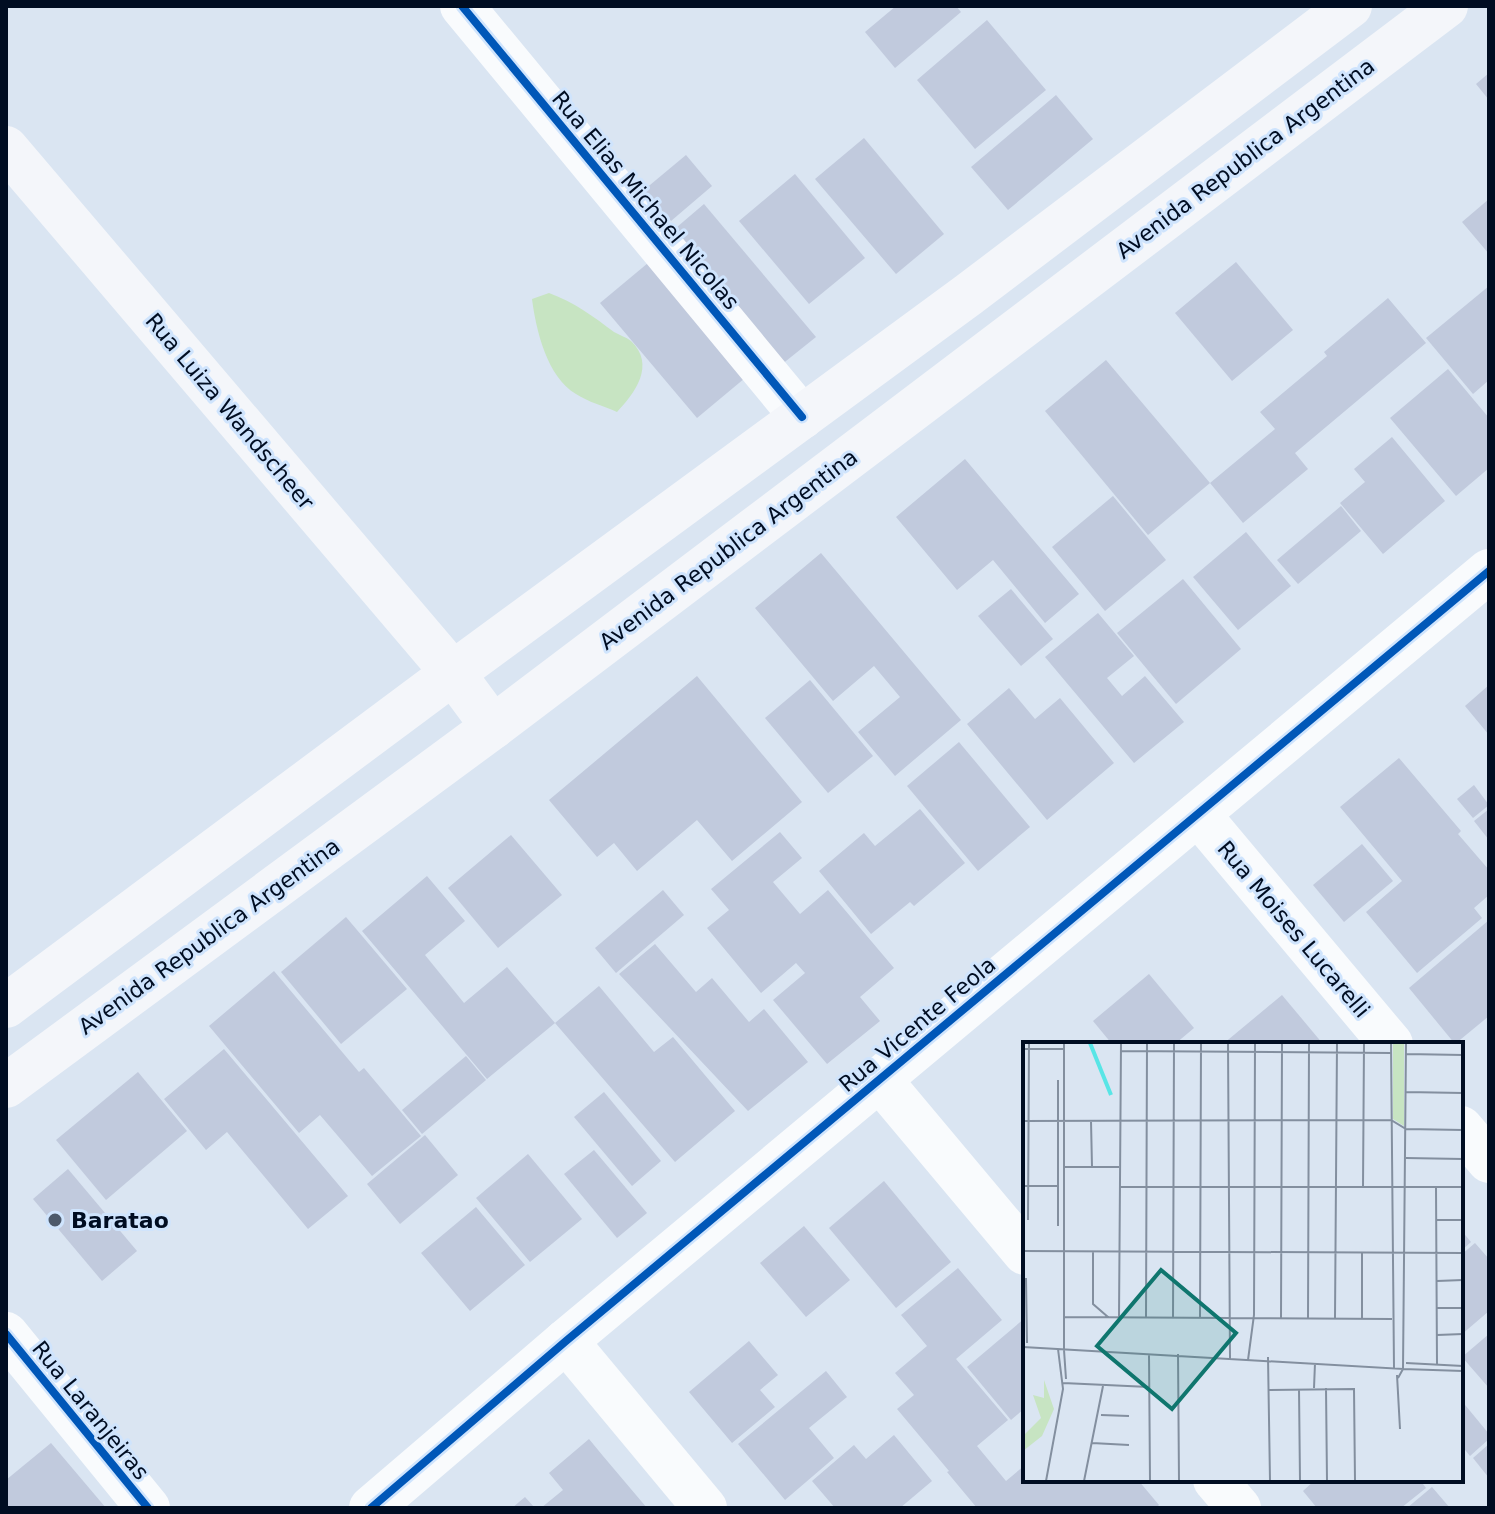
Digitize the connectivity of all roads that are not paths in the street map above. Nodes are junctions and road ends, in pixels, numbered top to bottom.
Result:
1 (1350, 6) edge
2 (1446, 6) edge
3 (484, 13) edge
4 (6, 148) edge
5 (802, 417) junction
6 (1489, 571) edge
7 (453, 673) junction
8 (493, 727) junction
9 (1198, 814) junction
10 (6, 1006) edge
11 (1389, 1042) edge
12 (879, 1079) junction
13 (6, 1086) edge
14 (1463, 1130) edge
15 (1489, 1161) edge
16 (1023, 1251) edge
17 (6, 1334) edge
18 (566, 1341) junction
19 (1217, 1482) edge
20 (148, 1508) edge
21 (371, 1508) edge
22 (705, 1508) edge
23 (1239, 1508) edge

1 - 5 main road
2 - 8 main road, Avenida Republica Argentina
3 - 5 street, Rua Elias Michael Nicolas
4 - 7 main road, Rua Luiza Wandscheer
5 - 7 main road
6 - 9 street, Rua Vicente Feola
7 - 8 main road, Rua Luiza Wandscheer
7 - 10 main road
8 - 13 main road, Avenida Republica Argentina
9 - 11 street, Rua Moises Lucarelli
9 - 12 street, Rua Vicente Feola
12 - 16 street
12 - 18 street, Rua Vicente Feola
14 - 15 street
17 - 20 street, Rua Laranjeiras
18 - 21 street, Rua Vicente Feola
18 - 22 street
19 - 23 street

